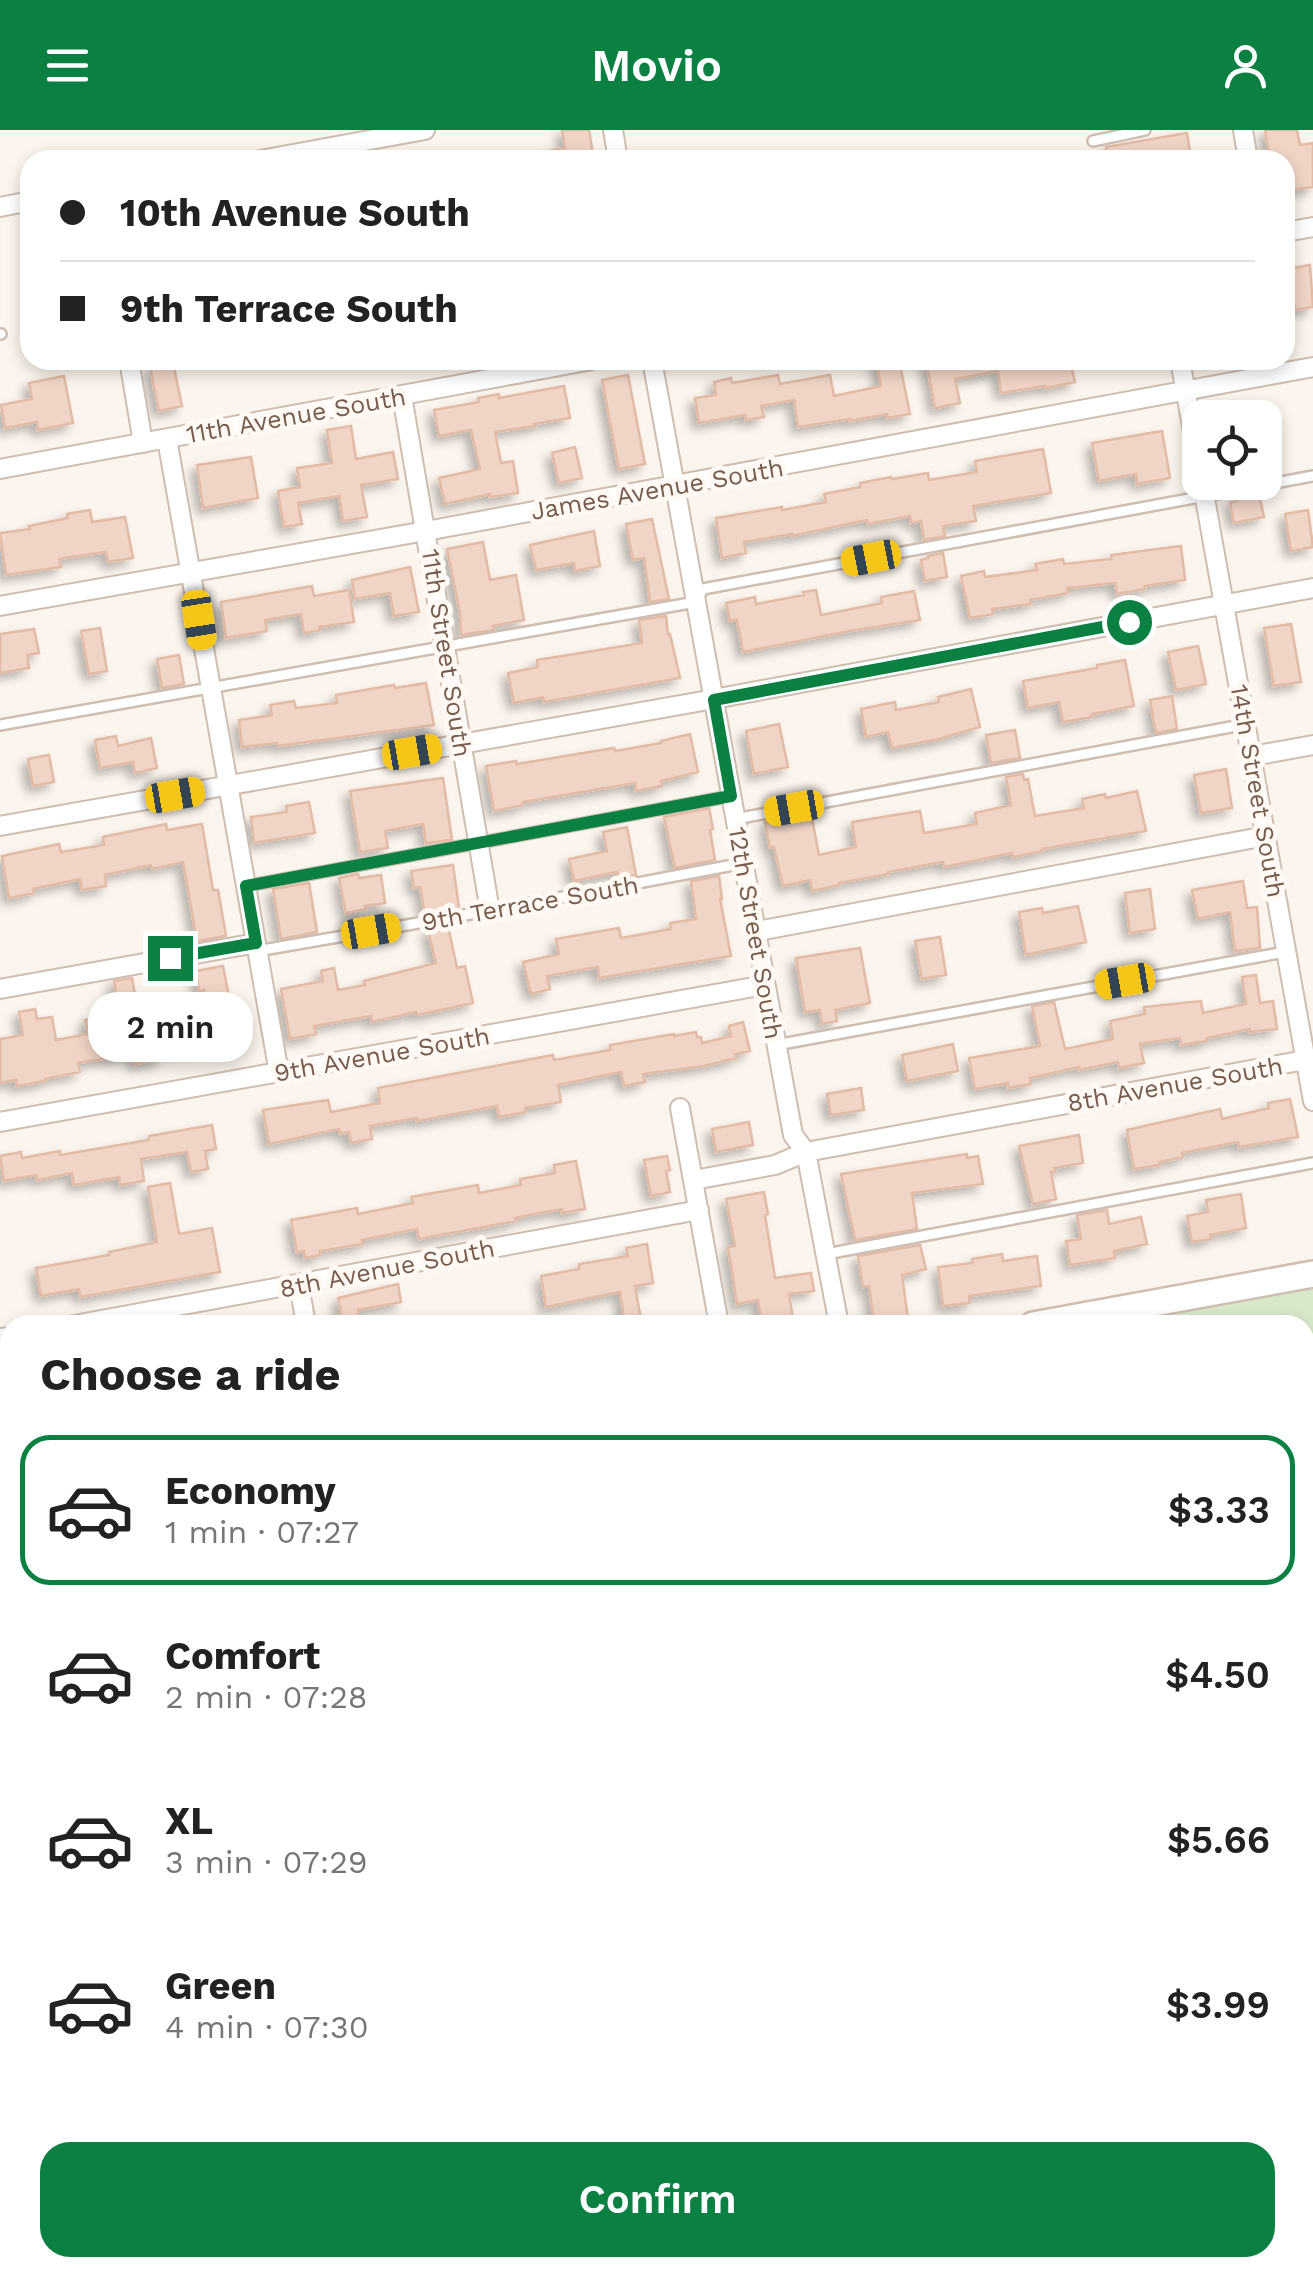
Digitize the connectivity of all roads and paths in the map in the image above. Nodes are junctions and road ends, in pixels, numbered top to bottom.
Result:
1 (425, 130) edge
2 (1145, 130) edge
3 (1093, 141) dead end
4 (315, 150) edge
5 (1313, 367) edge
6 (131, 370) edge
7 (539, 370) edge
8 (654, 370) edge
9 (1182, 370) edge
10 (1185, 391) junction
11 (402, 396) junction
12 (1187, 400) edge
13 (167, 439) junction
14 (143, 443) junction
15 (0, 469) edge
16 (1313, 476) edge
17 (1282, 480) edge
18 (674, 486) junction
19 (1182, 493) edge
20 (1206, 500) edge
21 (427, 531) junction
22 (191, 572) junction
23 (1313, 588) edge
24 (696, 602) junction
25 (1226, 604) junction
26 (0, 606) edge
27 (446, 647) junction
28 (210, 688) junction
29 (714, 700) junction
30 (1247, 724) junction
31 (0, 726) edge
32 (462, 743) junction
33 (1313, 745) edge
34 (1253, 756) junction
35 (226, 786) junction
36 (731, 796) junction
37 (735, 819) junction
38 (0, 826) edge
39 (1266, 836) junction
40 (478, 842) junction
41 (744, 863) junction
42 (246, 886) junction
43 (490, 911) junction
44 (758, 931) junction
45 (256, 947) junction
46 (1286, 952) junction
47 (765, 986) junction
48 (0, 989) edge
49 (776, 1045) junction
50 (1306, 1060) junction
51 (279, 1072) junction
52 (1313, 1100) edge
53 (680, 1108) dead end
54 (0, 1122) edge
55 (806, 1152) junction
56 (1313, 1163) edge
57 (694, 1180) junction
58 (699, 1210) junction
59 (826, 1254) junction
60 (1313, 1274) edge
61 (299, 1284) junction
62 (129, 1315) edge
63 (304, 1315) edge
64 (717, 1315) edge
65 (837, 1315) edge
66 (1088, 1315) edge

1 - 4 street
2 - 3 lane
5 - 10 street, James Avenue South
6 - 14 street
7 - 11 street, 11th Avenue South
8 - 18 street, 12th Street South
9 - 10 street
10 - 12 street
10 - 18 street, James Avenue South
11 - 13 street, 11th Avenue South
11 - 21 street, 11th Street South
13 - 14 street, 11th Avenue South
13 - 22 street
14 - 15 street, 11th Avenue South
16 - 17 lane
18 - 21 street, James Avenue South
18 - 24 street, 12th Street South
19 - 24 lane
20 - 25 street, 14th Street South
21 - 22 street, James Avenue South
21 - 27 street, 11th Street South
22 - 26 street, James Avenue South
22 - 28 street
23 - 25 street
24 - 27 lane
24 - 29 street, 12th Street South
25 - 29 street
25 - 30 street, 14th Street South
27 - 28 lane
27 - 32 street, 11th Street South
28 - 31 lane
28 - 35 street
29 - 32 street
29 - 36 street, 12th Street South
30 - 34 street, 14th Street South
30 - 37 lane
32 - 35 street
32 - 40 street, 11th Street South
33 - 34 street
34 - 39 street, 14th Street South
35 - 38 street
35 - 42 street
36 - 37 street, 12th Street South
36 - 40 lane
37 - 41 street, 12th Street South
39 - 44 street
39 - 46 street, 14th Street South
40 - 42 lane
40 - 43 street, 11th Street South
41 - 43 lane, 9th Terrace South
41 - 44 street, 12th Street South
42 - 45 street
43 - 45 lane, 9th Terrace South
44 - 47 street, 12th Street South
45 - 48 street, 9th Terrace South
45 - 51 street
46 - 49 lane
46 - 50 street, 14th Street South
47 - 49 street, 12th Street South
47 - 51 street, 9th Avenue South
49 - 55 street, 12th Street South
50 - 52 street, 14th Street South
50 - 55 street, 8th Avenue South
51 - 54 street, 9th Avenue South
53 - 57 street
55 - 57 street, 8th Avenue South
55 - 59 street, 12th Street South
56 - 59 lane
57 - 58 street
58 - 61 street, 8th Avenue South
58 - 64 street
59 - 65 street, 12th Street South
60 - 66 street
61 - 62 street, 8th Avenue South
61 - 63 street

